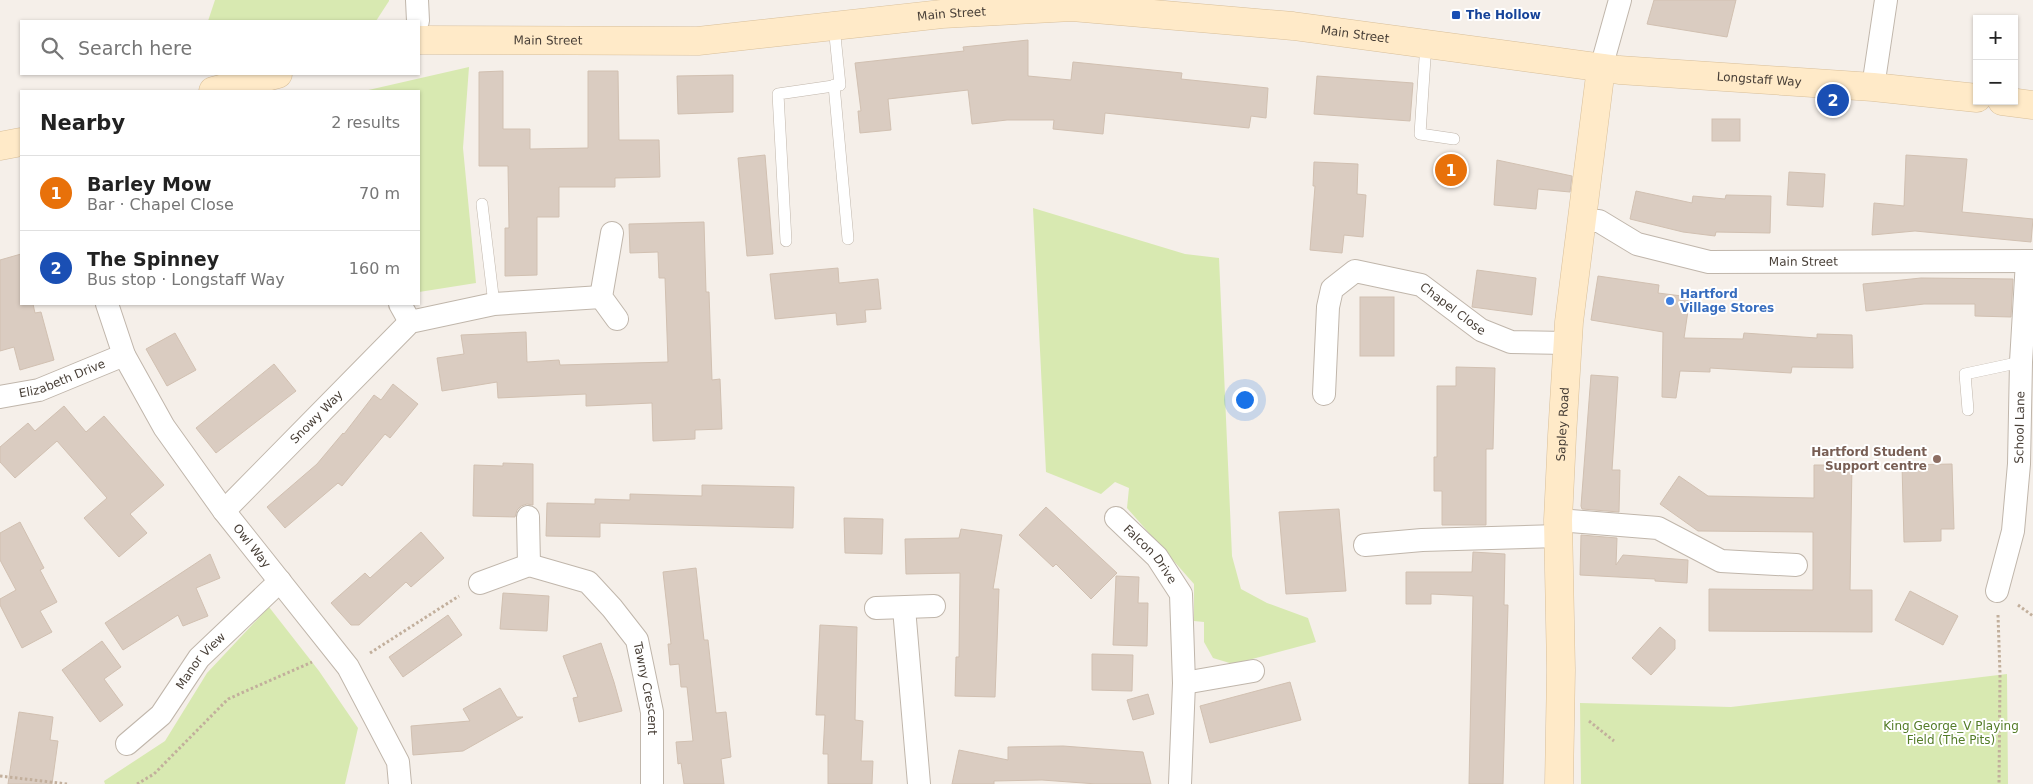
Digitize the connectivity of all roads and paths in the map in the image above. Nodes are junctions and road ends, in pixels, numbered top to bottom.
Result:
1 (417, 0) edge
2 (1620, 0) edge
3 (1886, 0) edge
4 (1073, 4) edge
5 (418, 20) edge
6 (834, 26) junction
7 (420, 39) edge
8 (1426, 44) junction
9 (1601, 68) junction
10 (274, 75) edge
11 (834, 85) junction
12 (1873, 87) junction
13 (217, 90) edge
14 (1973, 98) edge
15 (2018, 103) edge
16 (2033, 105) edge
17 (1454, 139) dead end
18 (20, 142) edge
19 (0, 146) edge
20 (482, 204) dead end
21 (1583, 221) junction
22 (612, 233) dead end
23 (848, 239) dead end
24 (786, 241) dead end
25 (2030, 261) edge
26 (601, 297) junction
27 (494, 304) junction
28 (107, 305) edge
29 (406, 313) edge
30 (617, 319) dead end
31 (1568, 342) junction
32 (124, 355) junction
33 (2021, 362) junction
34 (1324, 394) dead end
35 (0, 397) edge
36 (1968, 410) dead end
37 (224, 511) junction
38 (528, 516) dead end
39 (1116, 518) dead end
40 (1558, 528) junction
41 (1365, 544) dead end
42 (529, 565) junction
43 (1796, 566) dead end
44 (280, 581) junction
45 (480, 583) joint
46 (1997, 591) junction
47 (934, 606) dead end
48 (876, 608) dead end
49 (904, 608) junction
50 (2033, 616) edge
51 (342, 659) junction
52 (1253, 671) dead end
53 (1184, 683) junction
54 (1584, 718) dead end
55 (1614, 741) dead end
56 (127, 744) dead end
57 (0, 776) edge
58 (67, 784) edge
59 (137, 784) edge
60 (400, 784) edge
61 (652, 784) edge
62 (919, 784) edge
63 (1180, 784) edge
64 (1559, 784) edge
65 (1999, 784) edge

1 - 5 street
2 - 9 street
3 - 12 street
4 - 6 main road, Main Street
4 - 8 main road, Main Street
6 - 7 main road, Main Street
6 - 11 lane
8 - 9 main road, Main Street
8 - 17 lane
9 - 12 main road, Longstaff Way
9 - 21 main road, Sapley Road
10 - 13 main road
11 - 23 lane
11 - 24 lane
12 - 14 main road, Longstaff Way
15 - 16 main road
18 - 19 main road
20 - 27 lane
21 - 25 street, Main Street
21 - 31 main road, Sapley Road
22 - 26 street
25 - 33 street, School Lane
26 - 27 street, Snowy Way
26 - 30 street
27 - 29 street, Snowy Way
28 - 32 street, Owl Way
29 - 37 street, Snowy Way
31 - 34 street, Chapel Close
31 - 40 main road, Sapley Road
32 - 35 street, Elizabeth Drive
32 - 37 street, Owl Way
33 - 36 lane
33 - 46 street, School Lane
37 - 44 street, Owl Way
38 - 42 street
39 - 53 street, Falcon Drive
40 - 41 street
40 - 43 street
40 - 64 main road, Sapley Road
42 - 45 street
42 - 61 street, Tawny Crescent
44 - 51 street, Owl Way
44 - 56 street, Manor View
45 - 51 path
46 - 50 path
46 - 65 path
47 - 49 street
48 - 49 street
49 - 62 street
51 - 59 path
51 - 60 street, Owl Way
52 - 53 street
53 - 63 street, Falcon Drive
54 - 55 path
57 - 58 path

